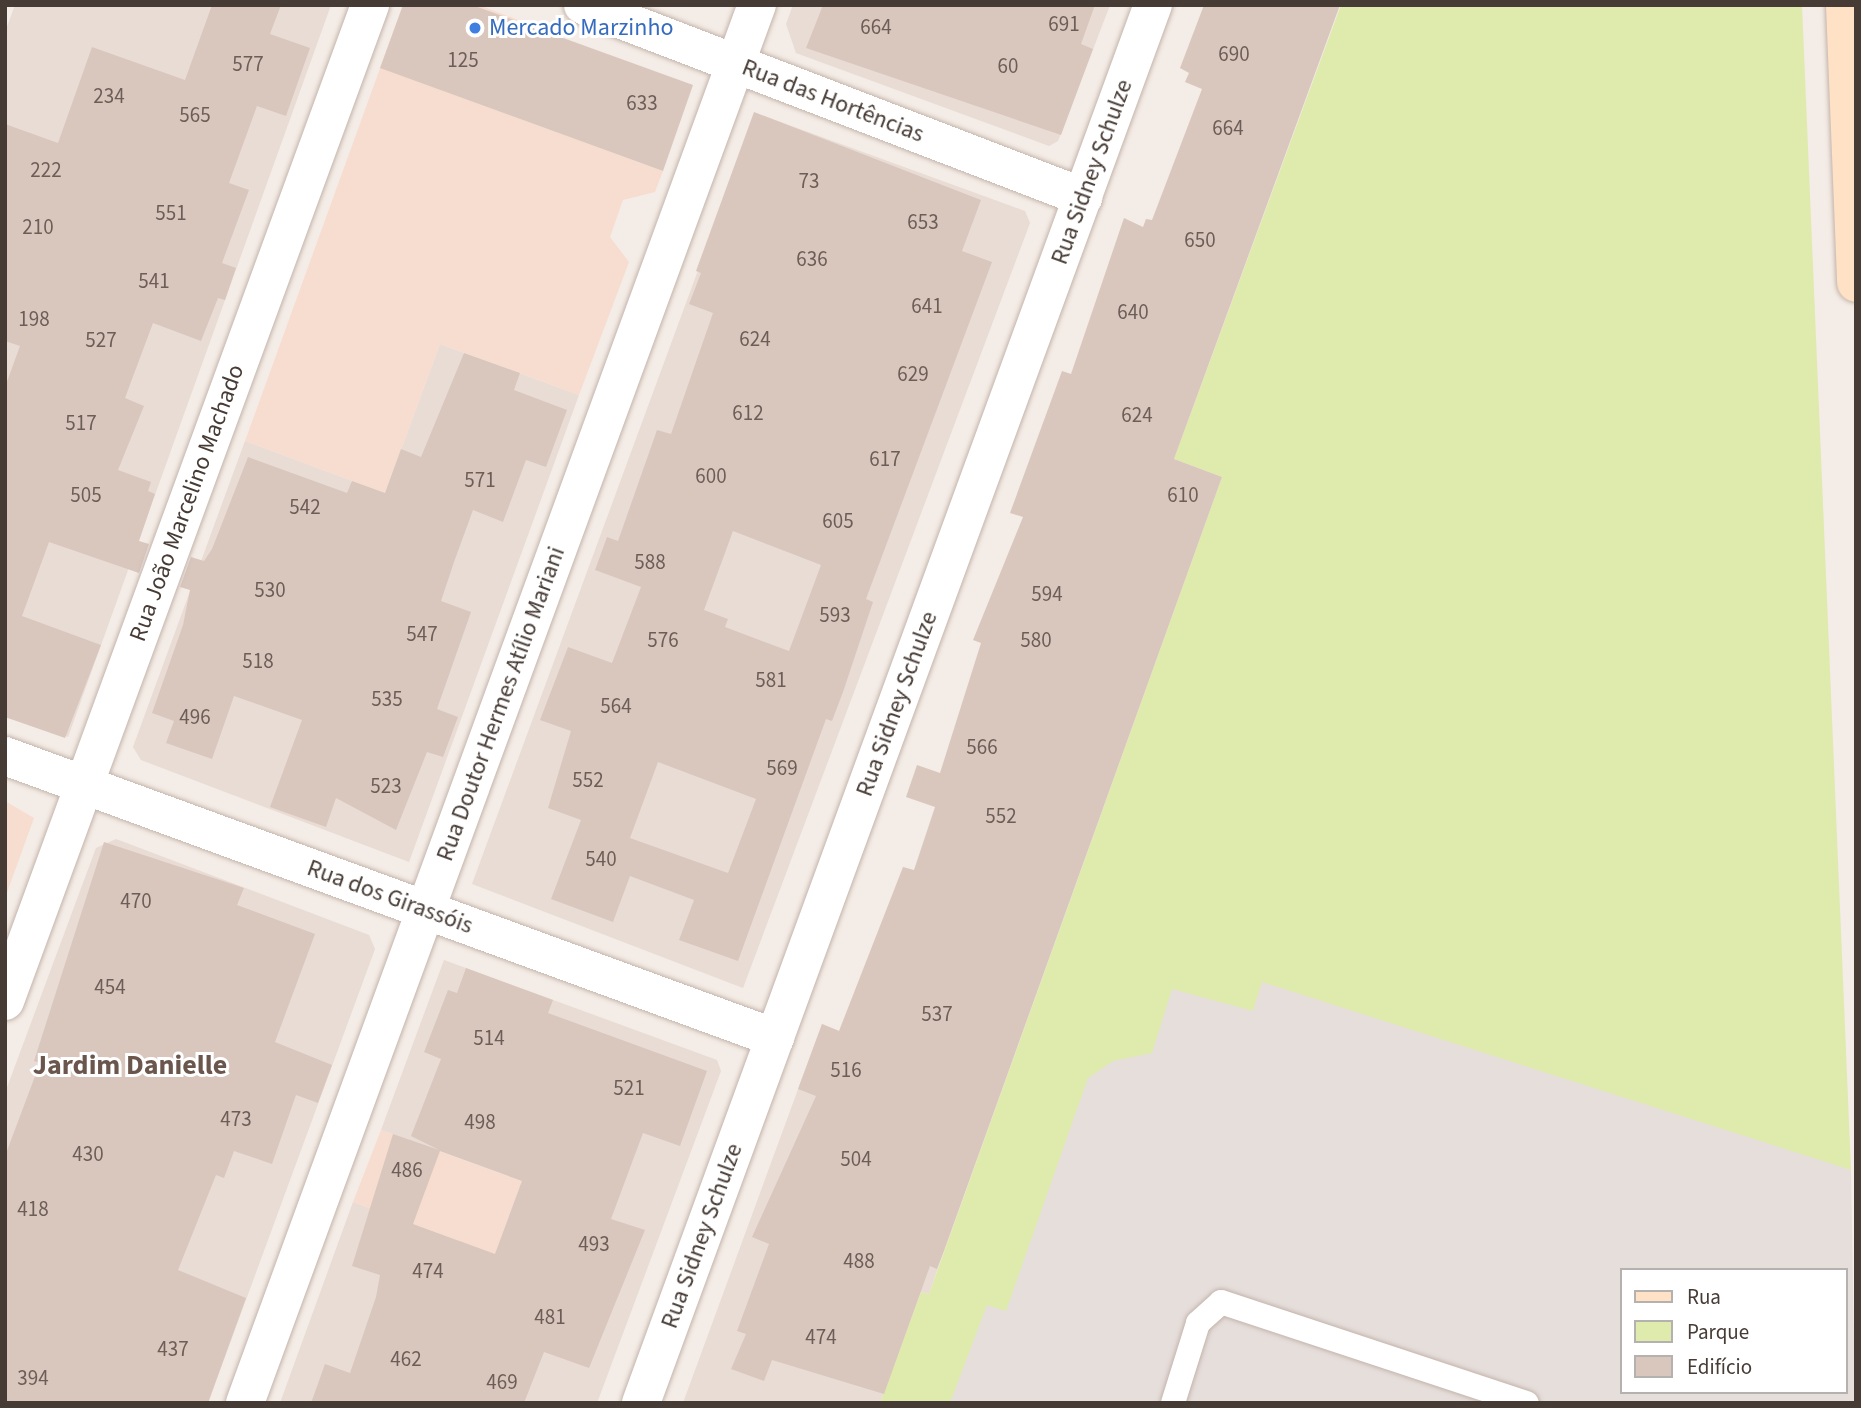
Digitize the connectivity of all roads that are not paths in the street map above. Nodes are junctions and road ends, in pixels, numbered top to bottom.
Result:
1 (370, 5) edge
2 (583, 5) edge
3 (757, 5) edge
4 (1153, 5) edge
5 (1845, 5) edge
6 (736, 64) junction
7 (1083, 197) junction
8 (1856, 283) edge
9 (5, 756) edge
10 (84, 785) junction
11 (426, 910) junction
12 (5, 1000) edge
13 (775, 1038) junction
14 (245, 1403) edge
15 (641, 1403) edge
16 (1173, 1403) edge
17 (1527, 1403) edge

1 - 10 street, Rua João Marcelino Machado
2 - 6 street, Rua das Hortências
3 - 6 street, Rua Doutor Hermes Atílio Mariani
4 - 7 street, Rua Sidney Schulze
5 - 8 main road
6 - 7 street, Rua das Hortências
6 - 11 street, Rua Doutor Hermes Atílio Mariani
7 - 13 street, Rua Sidney Schulze
9 - 10 street, Rua dos Girassóis
10 - 11 street, Rua dos Girassóis
10 - 12 street, Rua João Marcelino Machado
11 - 13 street, Rua dos Girassóis
11 - 14 street, Rua Doutor Hermes Atílio Mariani
13 - 15 street, Rua Sidney Schulze
16 - 17 lane

